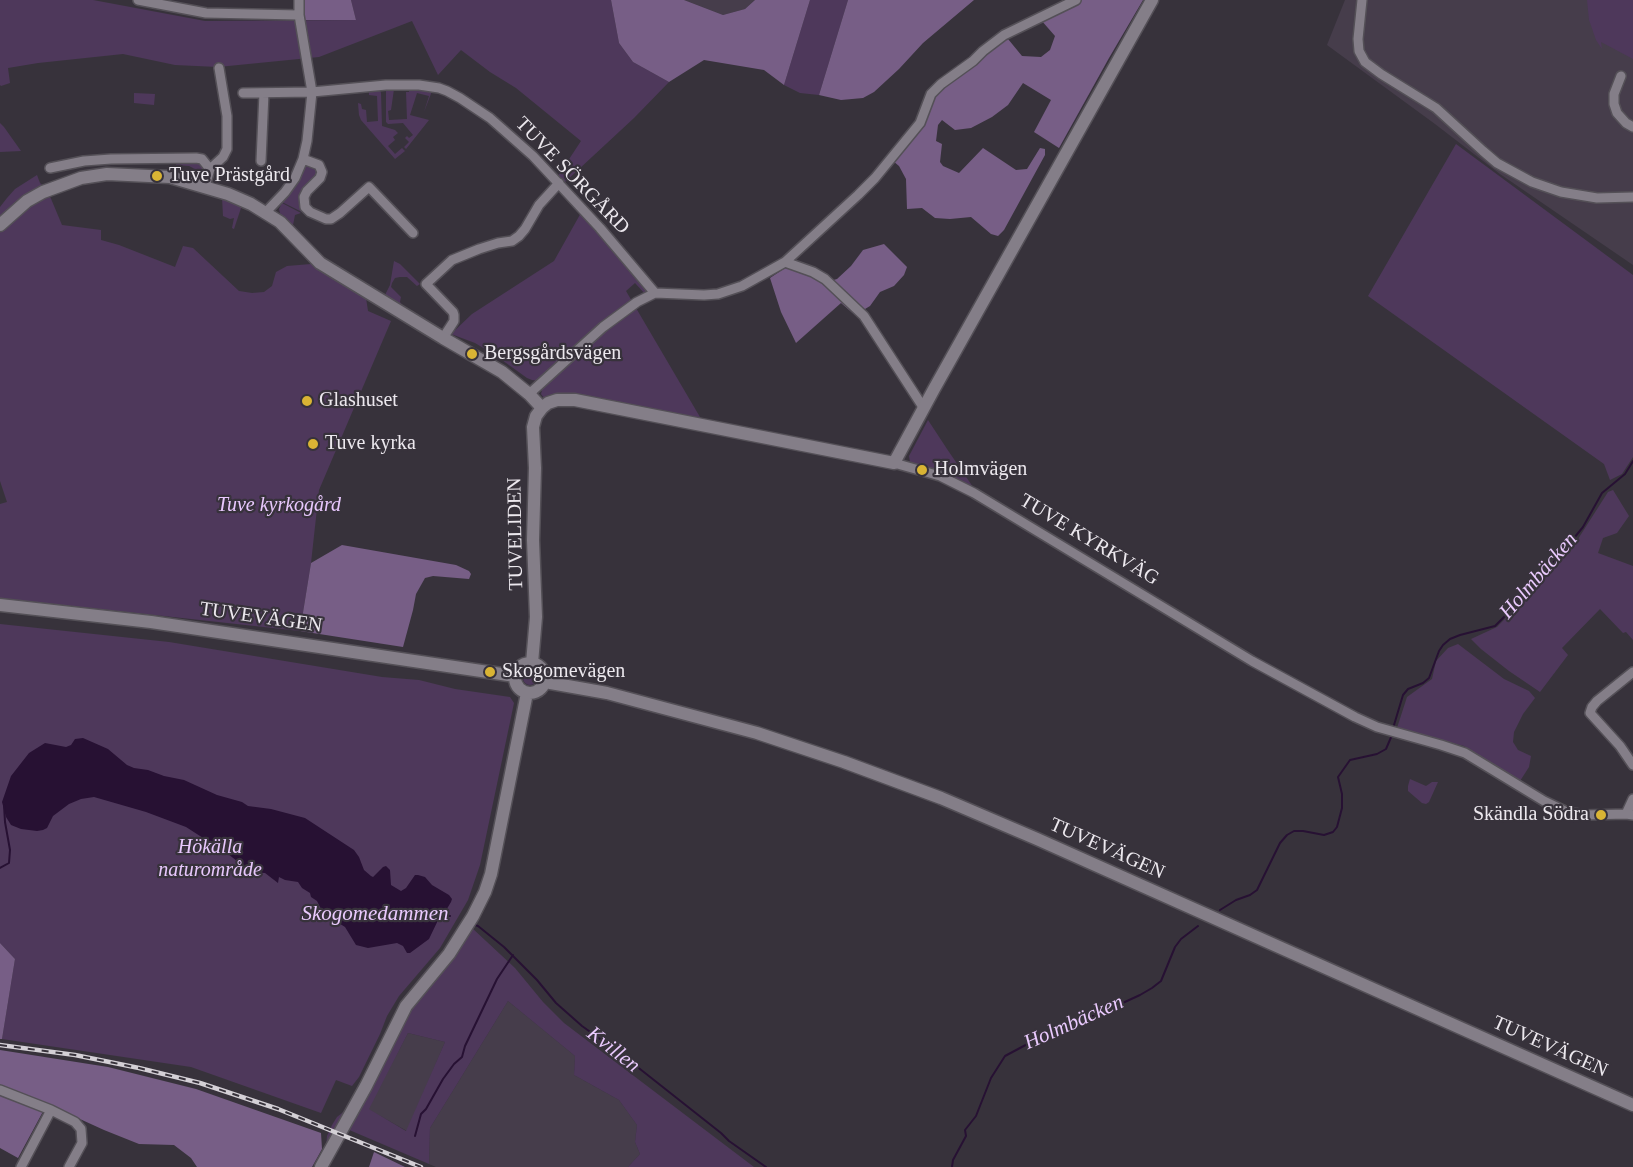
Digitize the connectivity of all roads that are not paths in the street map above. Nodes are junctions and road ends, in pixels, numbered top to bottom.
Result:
1 (139, 0) edge
2 (299, 0) edge
3 (1076, 0) edge
4 (1152, 0) edge
5 (1362, 0) edge
6 (299, 15) junction
7 (219, 68) dead end
8 (1621, 76) dead end
9 (312, 92) junction
10 (243, 93) dead end
11 (264, 93) junction
12 (1633, 127) edge
13 (303, 159) junction
14 (261, 161) dead end
15 (50, 168) dead end
16 (210, 169) junction
17 (559, 183) junction
18 (205, 186) junction
19 (1633, 197) edge
20 (266, 212) junction
21 (0, 225) edge
22 (413, 233) dead end
23 (785, 262) junction
24 (655, 293) junction
25 (443, 338) junction
26 (529, 394) junction
27 (923, 407) junction
28 (542, 408) junction
29 (894, 463) junction
30 (0, 605) edge
31 (532, 663) junction
32 (1633, 672) edge
33 (515, 676) junction
34 (545, 682) junction
35 (527, 693) junction
36 (1633, 765) edge
37 (1633, 799) edge
38 (1630, 814) edge
39 (0, 1090) edge
40 (1633, 1105) edge
41 (51, 1110) junction
42 (21, 1167) edge
43 (69, 1167) edge
44 (321, 1167) edge

1 - 6 street
2 - 6 street
3 - 23 street
4 - 27 street
5 - 19 street
6 - 9 street
7 - 16 street
8 - 12 street
9 - 11 street, TUVE SÖRGÅRD
9 - 13 street
9 - 17 street, TUVE SÖRGÅRD
10 - 11 street, TUVE SÖRGÅRD
11 - 14 street
13 - 20 street
13 - 22 street
15 - 16 street
16 - 18 street
17 - 24 street, TUVE SÖRGÅRD
17 - 25 street
18 - 20 street
18 - 21 street
20 - 25 street
23 - 24 street
23 - 27 street
24 - 26 street
25 - 26 street
26 - 28 street
27 - 29 street
28 - 29 street, TUVE KYRKVÄG
28 - 31 street, TUVELIDEN
29 - 38 street, TUVE KYRKVÄG
30 - 33 street, TUVEVÄGEN
31 - 33 street
31 - 34 street
32 - 36 street
33 - 35 street
34 - 35 street
34 - 40 street, TUVEVÄGEN
35 - 44 street
37 - 38 street
39 - 41 street
41 - 42 street
41 - 43 street

